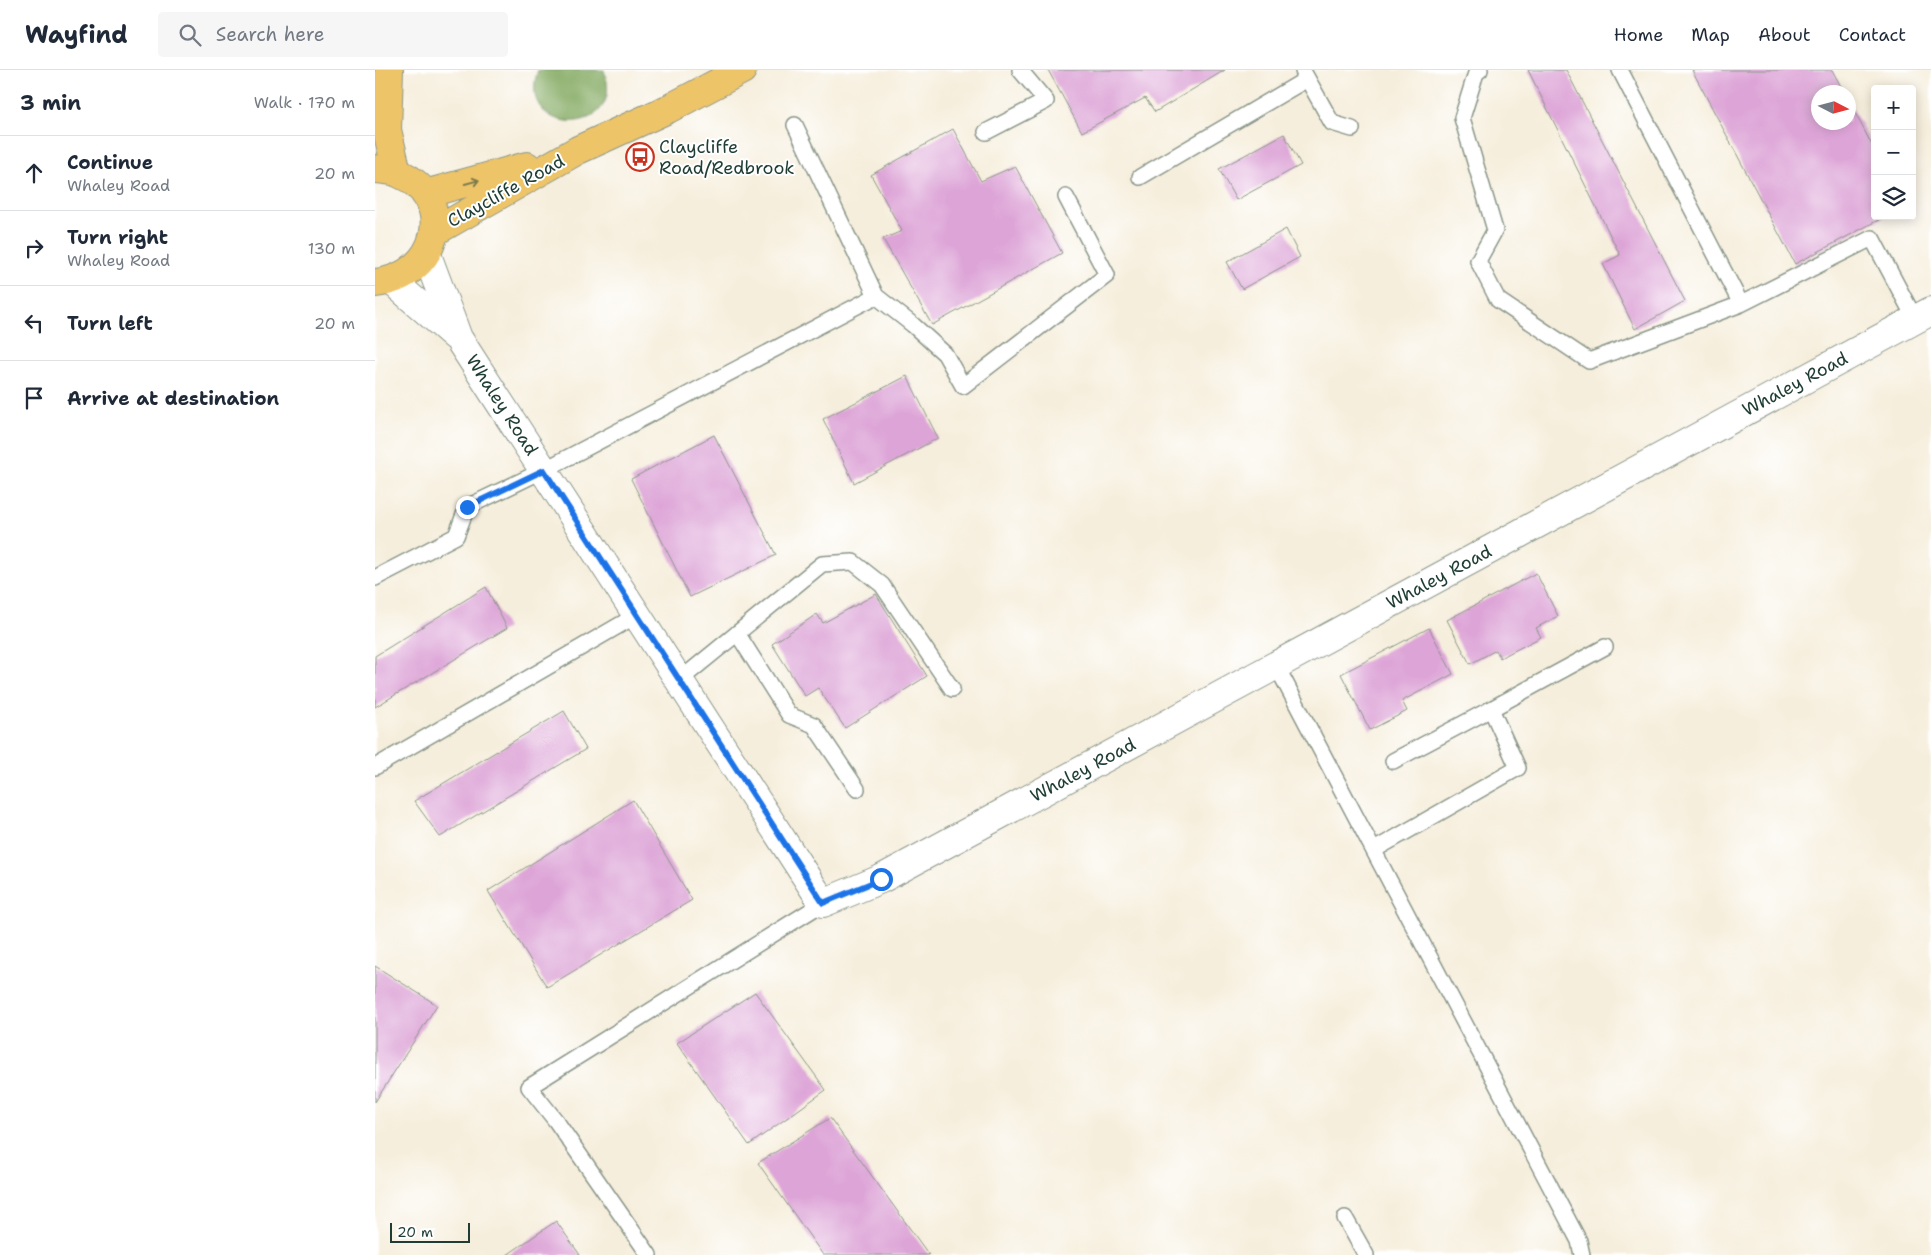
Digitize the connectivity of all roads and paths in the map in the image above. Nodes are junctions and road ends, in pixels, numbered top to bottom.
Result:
1 (380, 70) edge
2 (389, 70) edge
3 (742, 70) edge
4 (1020, 70) edge
5 (1481, 70) edge
6 (1620, 70) edge
7 (1305, 74) edge
8 (375, 92) edge
9 (795, 125) dead end
10 (1352, 129) dead end
11 (986, 132) dead end
12 (578, 150) junction
13 (386, 171) edge
14 (1141, 177) dead end
15 (425, 194) junction
16 (1066, 197) dead end
17 (431, 243) junction
18 (383, 282) edge
19 (876, 296) junction
20 (1741, 304) junction
21 (1923, 315) edge
22 (459, 338) junction
23 (544, 470) junction
24 (375, 578) edge
25 (637, 615) junction
26 (737, 633) junction
27 (1605, 647) dead end
28 (1277, 665) junction
29 (680, 680) junction
30 (952, 689) dead end
31 (1491, 709) junction
32 (1393, 762) dead end
33 (375, 767) edge
34 (857, 789) dead end
35 (1374, 850) junction
36 (823, 903) junction
37 (1345, 1218) dead end
38 (649, 1255) edge
39 (1366, 1255) edge
40 (1582, 1255) edge

1 - 8 main road
2 - 13 main road
3 - 12 main road, Claycliffe Road
4 - 11 lane
5 - 20 lane
6 - 20 lane
7 - 10 lane
7 - 14 lane
9 - 19 lane
15 -> 12 main road, Claycliffe Road
12 - 17 main road, Claycliffe Road
13 - 15 main road
15 - 17 main road
16 - 19 lane
17 - 18 main road, Claycliffe Road
17 - 22 street, Whaley Road
18 - 22 street, Whaley Road
19 - 23 lane
20 - 21 lane
21 - 28 street, Whaley Road
22 - 23 street, Whaley Road
23 - 24 lane
23 - 25 street, Whaley Road
25 - 29 street, Whaley Road
25 - 33 lane
26 - 29 lane
26 - 30 lane
26 - 34 lane
27 - 31 lane
28 - 35 lane
28 - 36 street, Whaley Road
29 - 36 street, Whaley Road
31 - 32 lane
31 - 35 lane
35 - 40 lane
36 - 38 lane
37 - 39 lane

